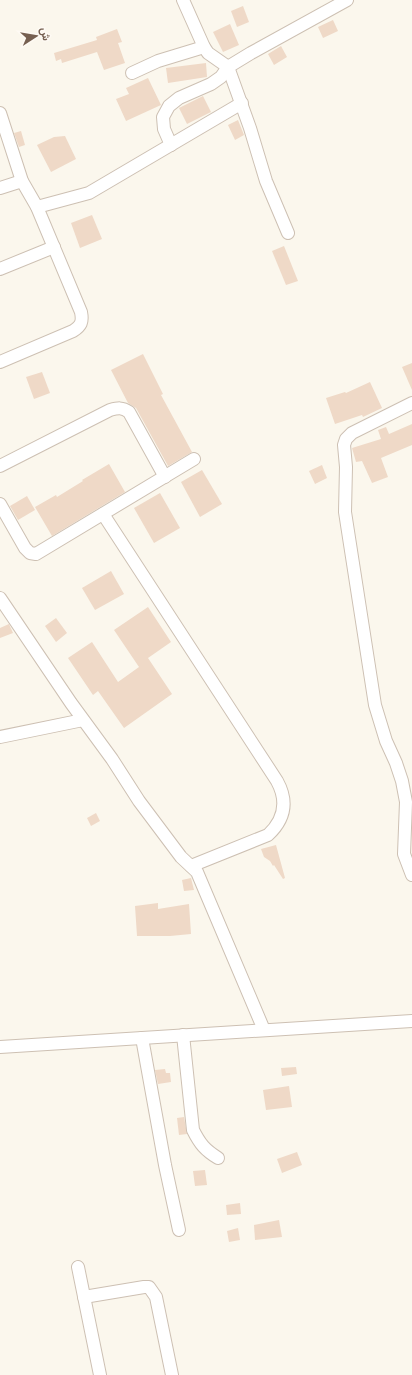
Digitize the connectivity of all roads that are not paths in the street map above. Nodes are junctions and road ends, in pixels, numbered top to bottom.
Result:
1 (183, 0) edge
2 (347, 0) edge
3 (204, 47) junction
4 (228, 68) junction
5 (132, 73) dead end
6 (242, 103) junction
7 (0, 113) edge
8 (172, 145) junction
9 (22, 181) junction
10 (0, 188) edge
11 (37, 208) junction
12 (288, 233) dead end
13 (54, 247) junction
14 (0, 269) edge
15 (0, 362) edge
16 (412, 403) edge
17 (194, 459) dead end
18 (0, 466) edge
19 (165, 477) junction
20 (0, 504) edge
21 (103, 514) junction
22 (0, 598) edge
23 (83, 720) junction
24 (0, 737) edge
25 (191, 866) junction
26 (412, 875) edge
27 (412, 1021) edge
28 (264, 1030) junction
29 (183, 1035) junction
30 (142, 1038) junction
31 (0, 1046) edge
32 (218, 1158) dead end
33 (179, 1230) dead end
34 (78, 1266) dead end
35 (84, 1296) junction
36 (100, 1375) edge
37 (172, 1375) edge

1 - 3 street
2 - 4 street
3 - 4 street
3 - 5 street
4 - 6 street
4 - 8 street
6 - 8 street
6 - 12 street
7 - 9 street
8 - 11 street
9 - 10 street
9 - 11 street
11 - 13 street
13 - 14 street
13 - 15 street
16 - 26 street
17 - 19 street
18 - 19 street
19 - 21 street
20 - 21 street
21 - 25 street
22 - 23 street
23 - 24 street
23 - 25 street
25 - 28 street
27 - 28 street
28 - 29 street
29 - 30 street
29 - 32 street
30 - 31 street
30 - 33 street
34 - 35 street
35 - 36 street
35 - 37 street

